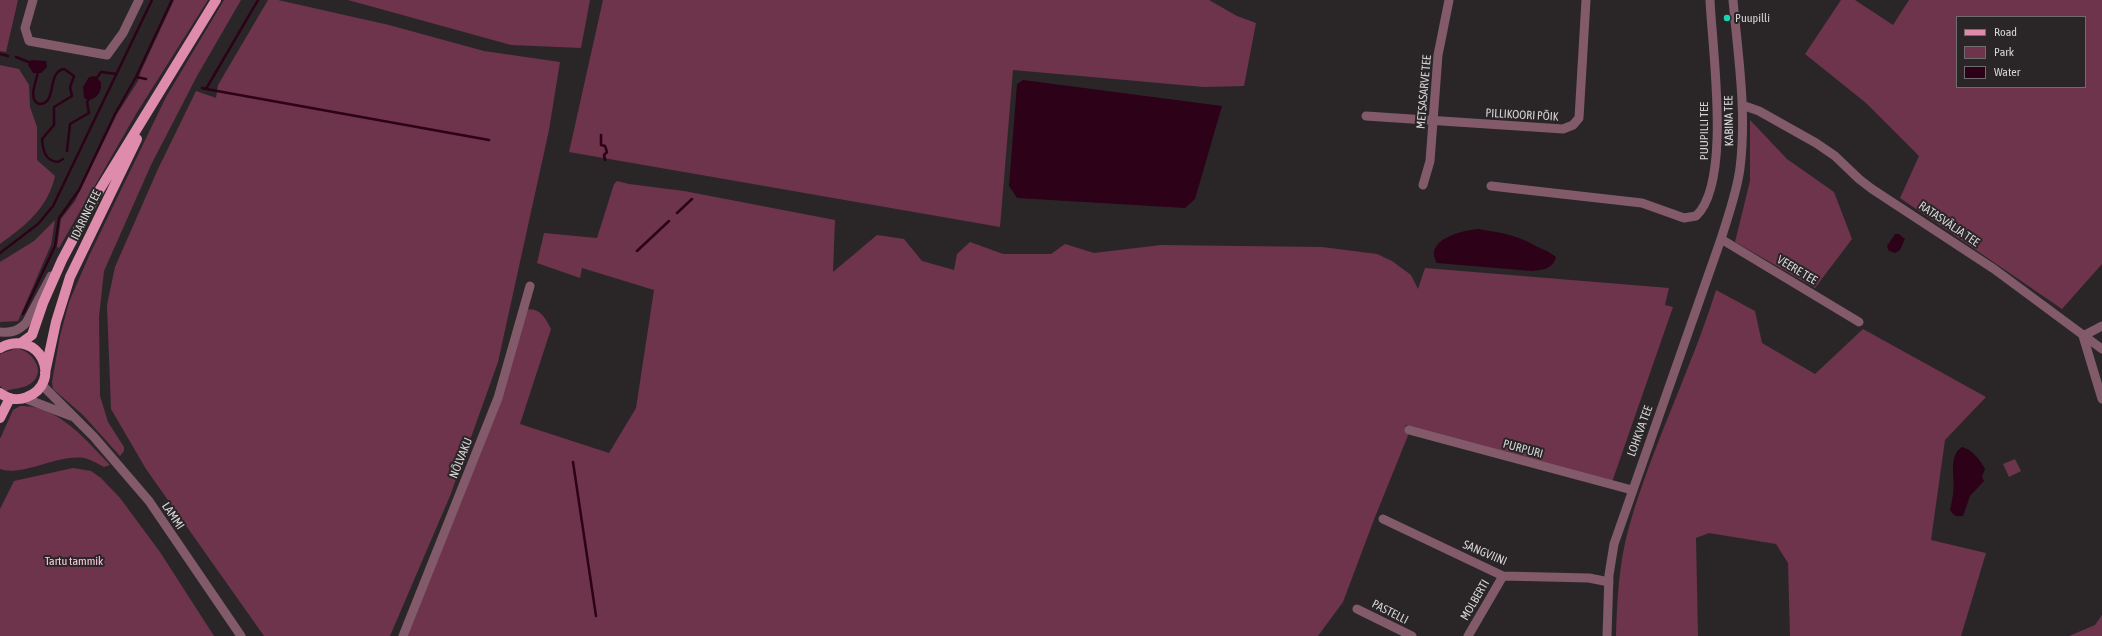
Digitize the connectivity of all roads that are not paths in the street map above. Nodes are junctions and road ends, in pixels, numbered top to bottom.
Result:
1 (33, 0) edge
2 (139, 0) edge
3 (216, 0) edge
4 (1449, 0) edge
5 (1586, 0) edge
6 (1710, 0) edge
7 (1733, 0) edge
8 (169, 76) junction
9 (1742, 105) junction
10 (1366, 116) dead end
11 (1433, 122) junction
12 (1423, 185) dead end
13 (1491, 186) dead end
14 (1721, 239) junction
15 (62, 260) junction
16 (530, 286) dead end
17 (1859, 322) dead end
18 (2102, 326) edge
19 (0, 333) edge
20 (2083, 336) junction
21 (21, 342) junction
22 (0, 348) edge
23 (2102, 349) edge
24 (46, 373) junction
25 (42, 385) junction
26 (0, 393) edge
27 (10, 398) junction
28 (24, 398) junction
29 (2102, 399) edge
30 (74, 417) junction
31 (0, 418) edge
32 (1409, 430) dead end
33 (1632, 490) junction
34 (1383, 519) dead end
35 (1503, 576) junction
36 (1609, 582) junction
37 (1357, 609) dead end
38 (241, 636) edge
39 (403, 636) edge
40 (1412, 636) edge
41 (1468, 636) edge
42 (1607, 636) edge

1 - 2 street
3 - 8 main road, IDARINGTEE
4 - 11 street, METSASARVE TEE
5 - 11 street, PILLIKOORI PÕIK
6 - 13 street, PUUPILLI TEE
7 - 9 street, KABINA TEE
8 - 15 main road, IDARINGTEE
8 - 24 main road, IDARINGTEE
9 - 14 street, KABINA TEE
9 - 20 street, RATASVÄLJA TEE
10 - 11 street, PILLIKOORI PÕIK
11 - 12 street, METSASARVE TEE
14 - 17 street, VEERE TEE
14 - 33 street, LOHKVA TEE
15 - 19 street
15 - 21 main road, IDARINGTEE
16 - 39 street, NÕLVAKU
18 - 20 street
19 - 21 street
20 - 23 street, RATASVÄLJA TEE
20 - 29 street
21 - 22 main road
21 - 24 main road
24 - 25 main road, IDARINGTEE
25 - 28 main road
25 - 30 street, LAMMI
26 - 27 main road
27 - 28 main road
27 - 31 main road
28 - 30 street, LAMMI
30 - 38 street, LAMMI
32 - 33 street, PURPURI
33 - 36 street, LOHKVA TEE
34 - 35 street, SANGVIINI
35 - 36 street, SANGVIINI
35 - 41 street, MOLBERTI
36 - 42 street, LOHKVA TEE
37 - 40 street, PASTELLI

